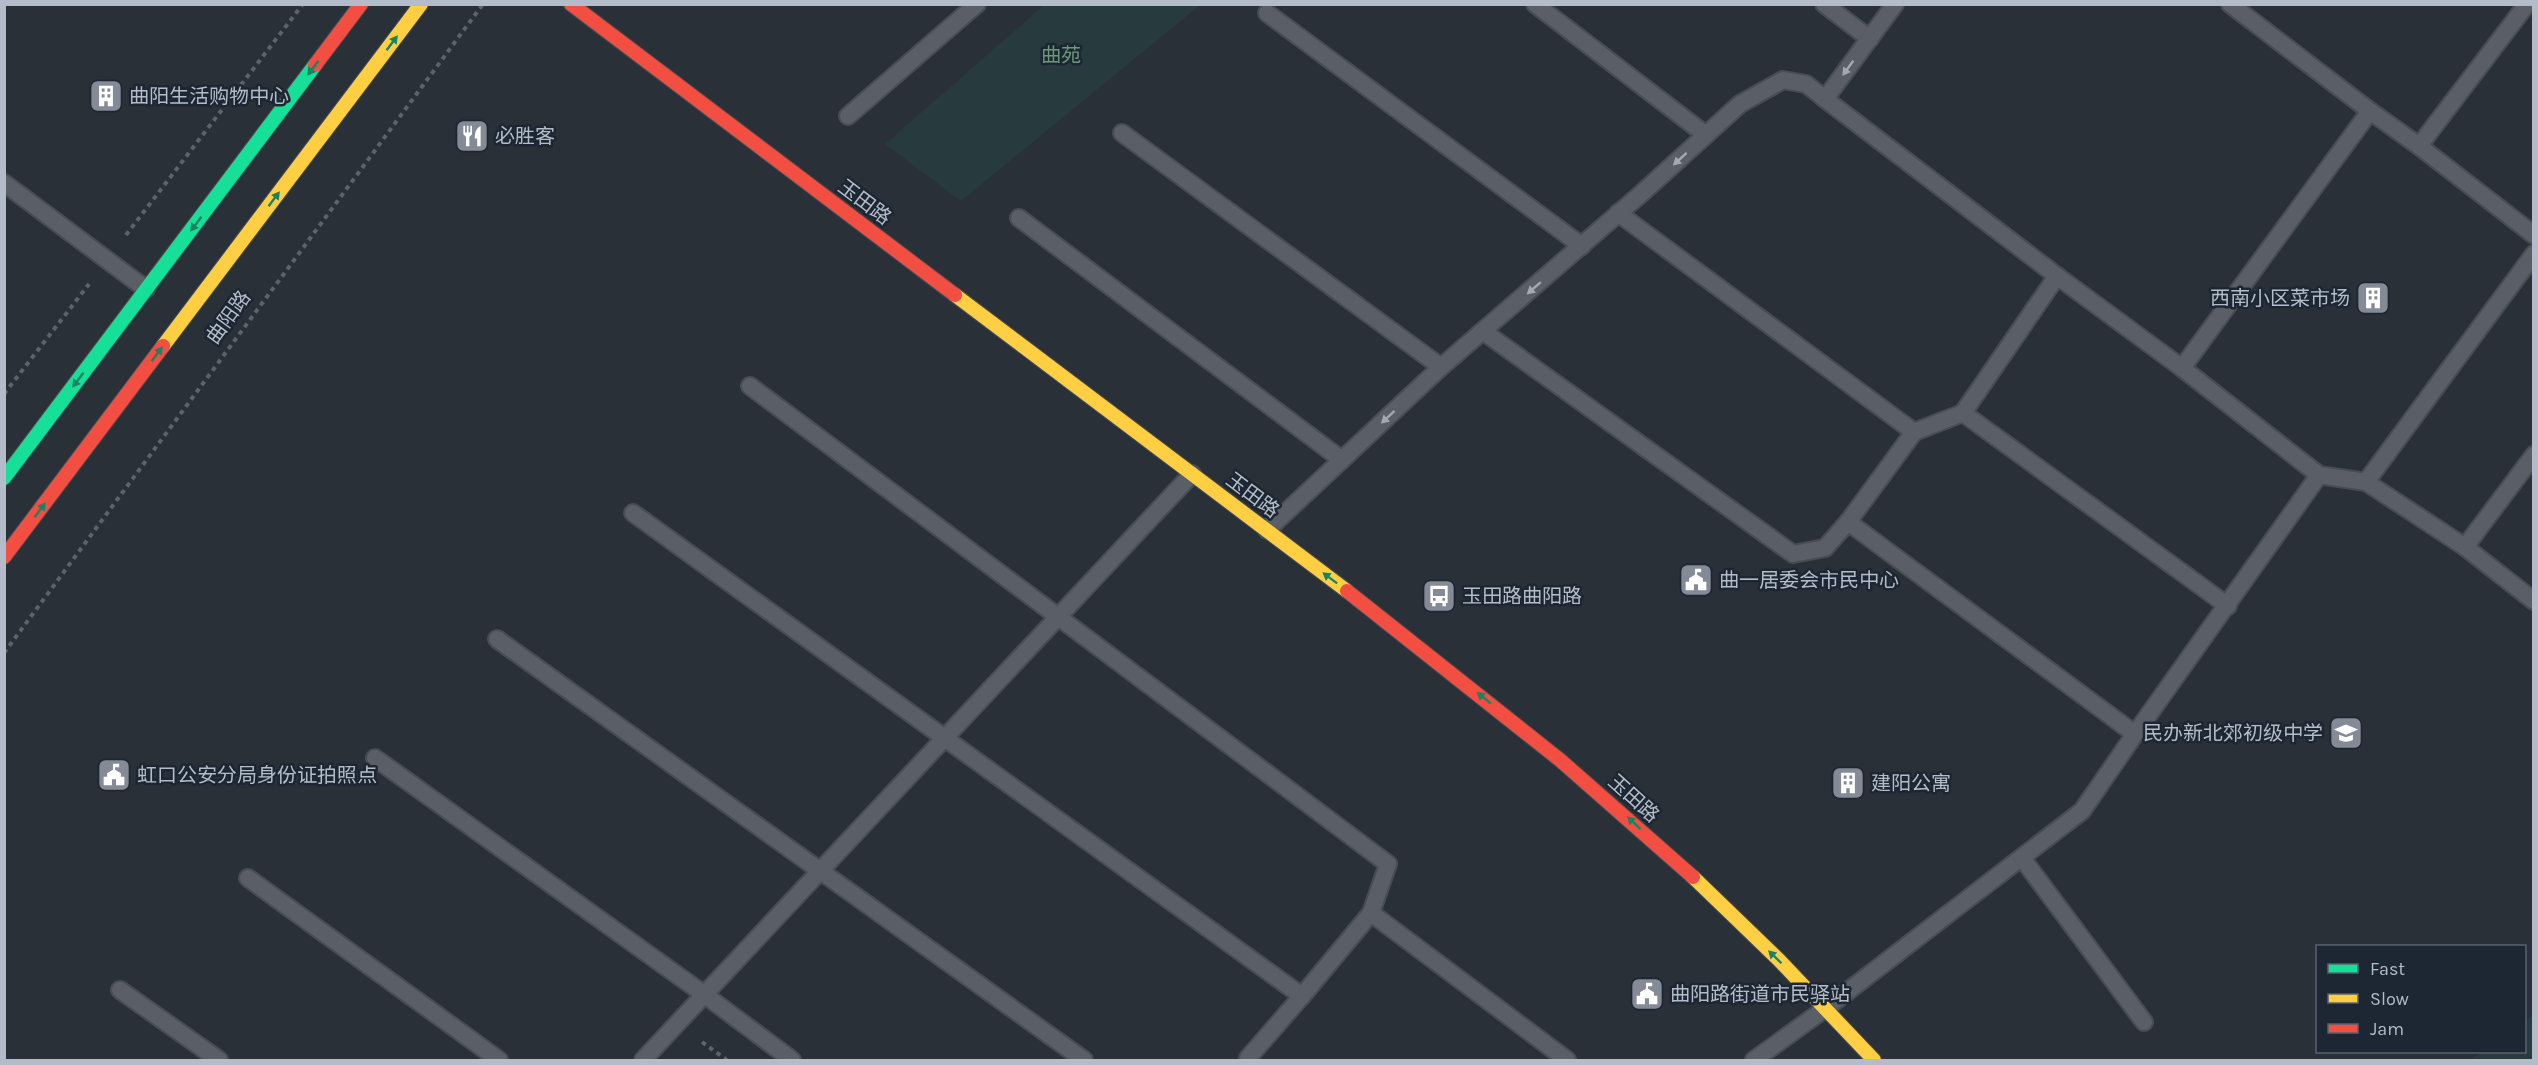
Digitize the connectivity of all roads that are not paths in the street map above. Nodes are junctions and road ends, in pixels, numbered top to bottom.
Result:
1 (361, 4) edge
2 (421, 4) edge
3 (571, 4) edge
4 (977, 4) edge
5 (1535, 4) edge
6 (1824, 4) edge
7 (1895, 4) edge
8 (2230, 4) edge
9 (2527, 4) edge
10 (1267, 13) dead end
11 (1870, 39) junction
12 (1825, 99) junction
13 (2370, 111) junction
14 (848, 116) dead end
15 (1122, 133) dead end
16 (1706, 135) junction
17 (2419, 146) junction
18 (4, 183) edge
19 (1618, 213) junction
20 (1019, 218) dead end
21 (2534, 235) edge
22 (1582, 246) junction
23 (2534, 254) edge
24 (2057, 276) junction
25 (146, 289) junction
26 (1484, 332) junction
27 (1441, 367) junction
28 (2182, 368) junction
29 (750, 386) dead end
30 (1963, 413) junction
31 (1914, 432) junction
32 (2534, 455) edge
33 (1342, 460) junction
34 (1192, 474) junction
35 (2319, 475) junction
36 (4, 478) edge
37 (2366, 482) junction
38 (633, 513) dead end
39 (1848, 522) junction
40 (1267, 530) junction
41 (2465, 547) junction
42 (4, 557) edge
43 (2534, 601) edge
44 (2228, 606) junction
45 (1058, 618) junction
46 (497, 639) dead end
47 (2135, 734) junction
48 (945, 737) junction
49 (375, 758) dead end
50 (2022, 858) junction
51 (821, 870) junction
52 (248, 878) dead end
53 (1371, 913) junction
54 (120, 990) dead end
55 (705, 995) junction
56 (1302, 996) junction
57 (1826, 1008) junction
58 (2144, 1022) dead end
59 (219, 1060) edge
60 (499, 1060) edge
61 (643, 1060) edge
62 (792, 1060) edge
63 (1084, 1060) edge
64 (1248, 1060) edge
65 (1568, 1060) edge
66 (1754, 1060) edge
67 (1874, 1060) edge

1 -> 25 street
42 -> 2 street, 曲阳路
3 - 34 street, 玉田路
4 - 14 lane
5 - 16 lane
6 - 11 lane
7 - 11 lane
8 - 13 lane
9 - 17 lane
10 - 22 lane
11 -> 12 lane
12 - 16 lane
12 - 24 lane
13 - 17 lane
13 - 28 lane
15 - 27 lane
16 -> 19 lane
17 - 21 lane
18 - 25 lane
19 - 22 lane
19 - 31 lane
20 - 33 lane
22 -> 26 lane
23 - 37 lane
24 - 28 lane
24 - 30 lane
25 -> 36 street
26 - 27 lane
26 - 39 lane
27 -> 33 lane
28 - 35 lane
29 - 45 lane
30 - 31 lane
30 - 44 lane
31 - 39 lane
32 - 41 lane
33 - 40 lane
34 - 40 street, 玉田路
34 - 45 lane
35 - 37 lane
35 - 44 lane
37 - 41 lane
38 - 48 lane
39 - 47 lane
57 -> 40 street, 玉田路
41 - 43 lane
44 - 47 lane
45 - 48 lane
45 - 53 lane
46 - 51 lane
47 - 50 lane
48 - 51 lane
48 - 56 lane
49 - 55 lane
50 - 57 lane
50 - 58 lane
51 - 55 lane
51 - 63 lane
52 - 60 lane
53 - 56 lane
53 - 65 lane
54 - 59 lane
55 - 61 lane
55 - 62 lane
56 - 64 lane
57 - 66 lane
57 - 67 street, 玉田路

